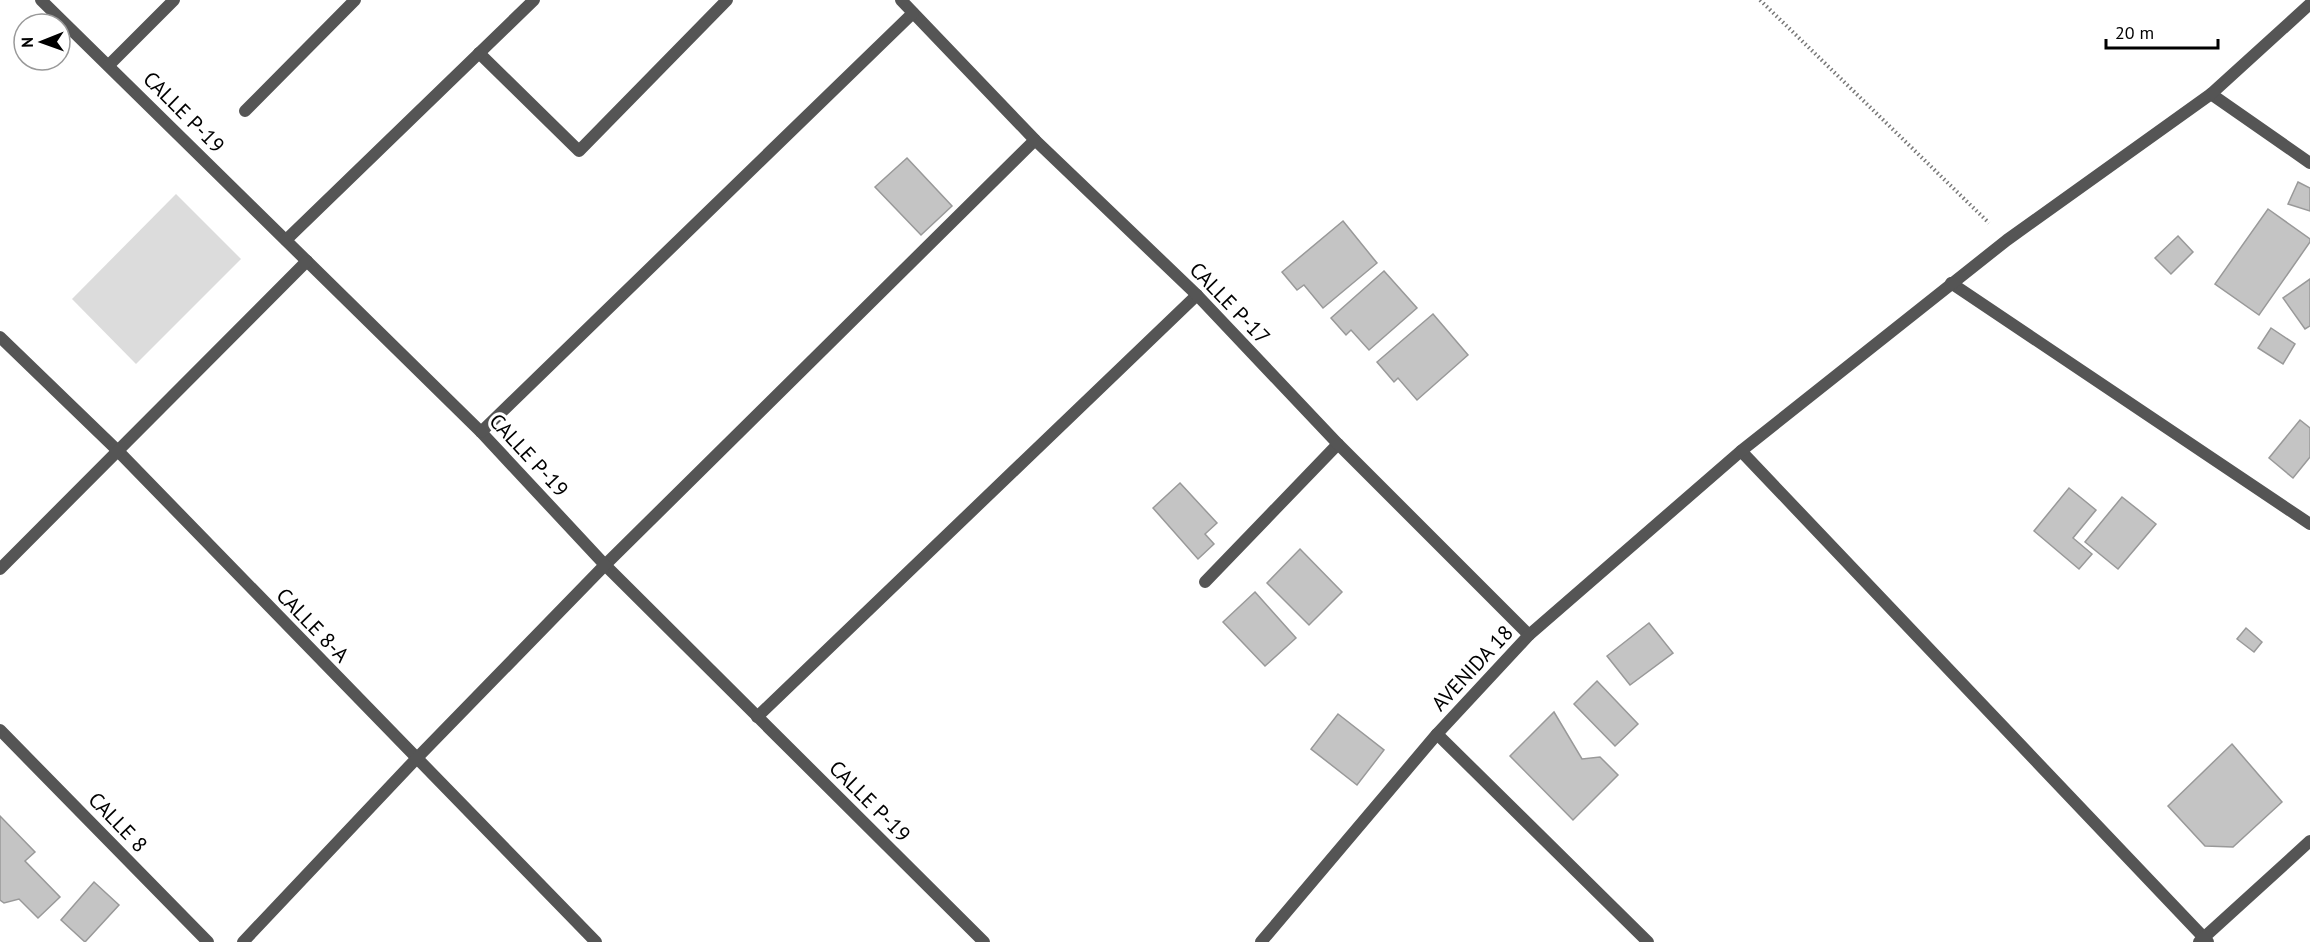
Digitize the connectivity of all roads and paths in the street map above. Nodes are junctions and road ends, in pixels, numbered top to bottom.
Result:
1 (41, 0) edge
2 (174, 0) edge
3 (355, 0) edge
4 (534, 0) edge
5 (727, 0) edge
6 (901, 0) edge
7 (1760, 0) edge
8 (2310, 4) edge
9 (914, 13) junction
10 (479, 53) junction
11 (109, 65) junction
12 (2211, 94) junction
13 (245, 111) dead end
14 (1035, 140) junction
15 (2310, 163) edge
16 (286, 240) junction
17 (2007, 240) junction
18 (307, 261) junction
19 (1951, 283) junction
20 (1197, 295) junction
21 (0, 337) edge
22 (481, 432) junction
23 (1338, 444) junction
24 (117, 450) junction
25 (1741, 451) junction
26 (2310, 524) edge
27 (605, 565) junction
28 (0, 569) edge
29 (1205, 582) dead end
30 (1529, 635) junction
31 (757, 717) junction
32 (0, 730) edge
33 (1437, 734) junction
34 (416, 759) junction
35 (2310, 841) edge
36 (2203, 940) edge
37 (208, 942) edge
38 (243, 942) edge
39 (596, 942) edge
40 (984, 942) edge
41 (1261, 942) edge
42 (1648, 942) edge

1 - 11 street, CALLE P-19
2 - 11 street
3 - 13 street
4 - 10 street
5 - 10 street
6 - 9 street, CALLE P-17
7 - 17 path
8 - 12 street, AVENIDA 18
9 - 14 street, CALLE P-17
9 - 22 street
10 - 16 street
11 - 16 street, CALLE P-19
12 - 15 street
12 - 17 street, AVENIDA 18
14 - 20 street, CALLE P-17
14 - 27 street
16 - 18 street, CALLE P-19
17 - 19 street, AVENIDA 18
18 - 22 street, CALLE P-19
18 - 24 street
19 - 25 street, AVENIDA 18
19 - 26 street
20 - 23 street, CALLE P-17
20 - 31 street
21 - 24 street, CALLE 8-A
22 - 27 street, CALLE P-19
23 - 29 street
23 - 30 street, CALLE P-17
24 - 28 street
24 - 34 street, CALLE 8-A
25 - 30 street, AVENIDA 18
25 - 36 street
27 - 31 street, CALLE P-19
27 - 34 street
30 - 33 street, AVENIDA 18
31 - 40 street, CALLE P-19
32 - 37 street, CALLE 8
33 - 41 street, AVENIDA 18
33 - 42 street
34 - 38 street
34 - 39 street, CALLE 8-A
35 - 36 street

